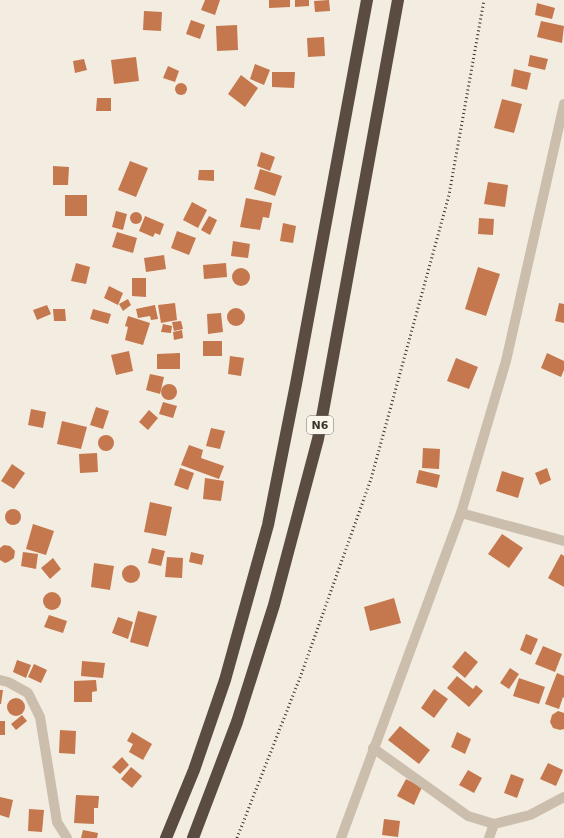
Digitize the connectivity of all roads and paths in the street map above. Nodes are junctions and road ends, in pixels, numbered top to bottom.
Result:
1 (367, 0) edge
2 (398, 0) edge
3 (564, 104) edge
4 (461, 513) junction
5 (564, 541) edge
6 (0, 680) edge
7 (373, 748) junction
8 (564, 797) edge
9 (494, 824) junction
10 (67, 838) edge
11 (166, 838) edge
12 (193, 838) edge
13 (341, 838) edge
14 (489, 838) edge

1 - 11 highway, N6
2 - 12 highway, N6
3 - 4 street
4 - 5 street
4 - 7 street
6 - 10 street
7 - 9 street
7 - 13 street
8 - 9 street
9 - 14 street

